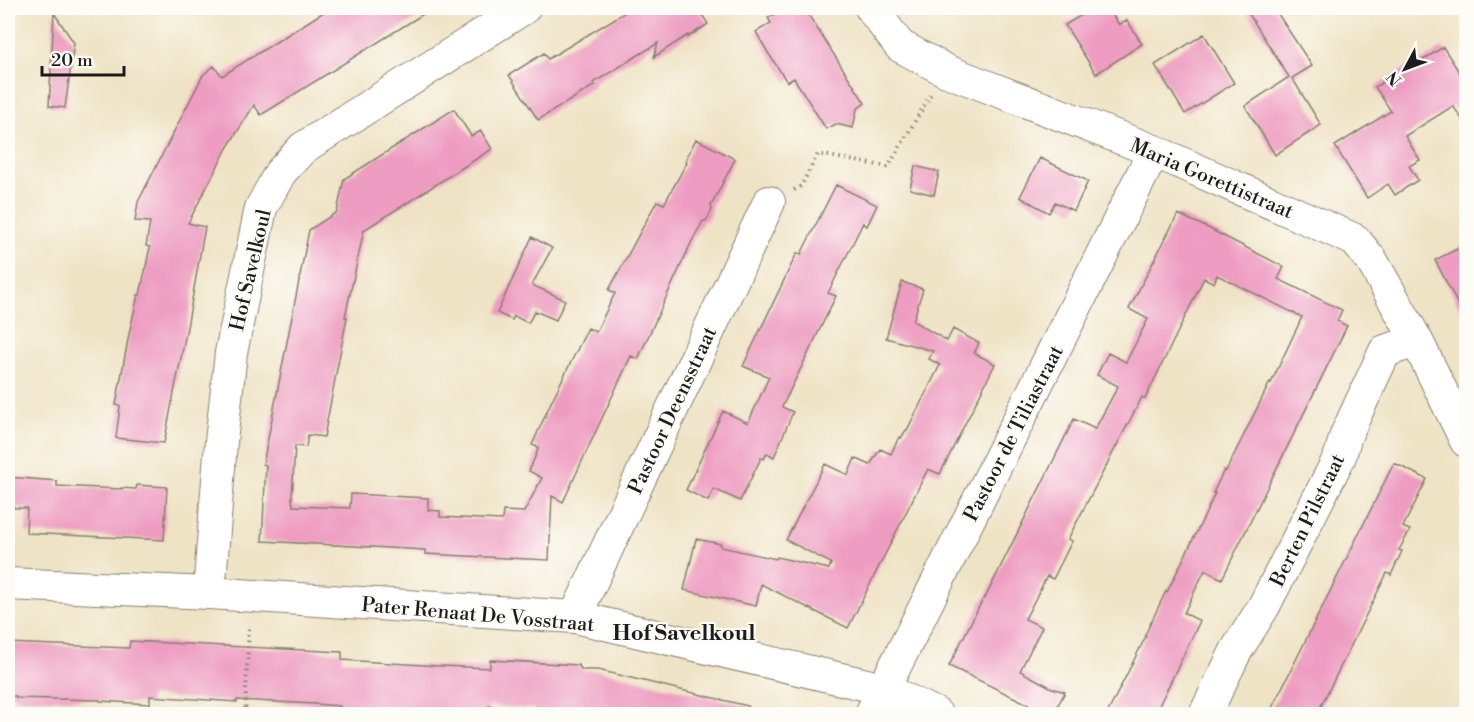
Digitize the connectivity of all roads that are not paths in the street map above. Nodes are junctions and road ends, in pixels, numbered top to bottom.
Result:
1 (524, 8) edge
2 (872, 8) edge
3 (1154, 152) junction
4 (769, 202) road end
5 (1417, 341) junction
6 (1467, 441) edge
7 (8, 584) edge
8 (209, 593) junction
9 (575, 617) junction
10 (878, 702) edge
11 (936, 714) edge
12 (1205, 714) edge

1 - 8 street, Hof Savelkoul
2 - 3 street, Maria Gorettistraat
3 - 5 street, Maria Gorettistraat
3 - 10 street, Pastoor de Tiliastraat
4 - 9 street, Pastoor Deensstraat
5 - 6 street, Maria Gorettistraat
5 - 12 street, Berten Pilstraat
7 - 8 street, Pater Renaat De Vosstraat
8 - 9 street, Pater Renaat De Vosstraat
9 - 10 street, Pater Renaat De Vosstraat
10 - 11 street, Pater Renaat De Vosstraat

